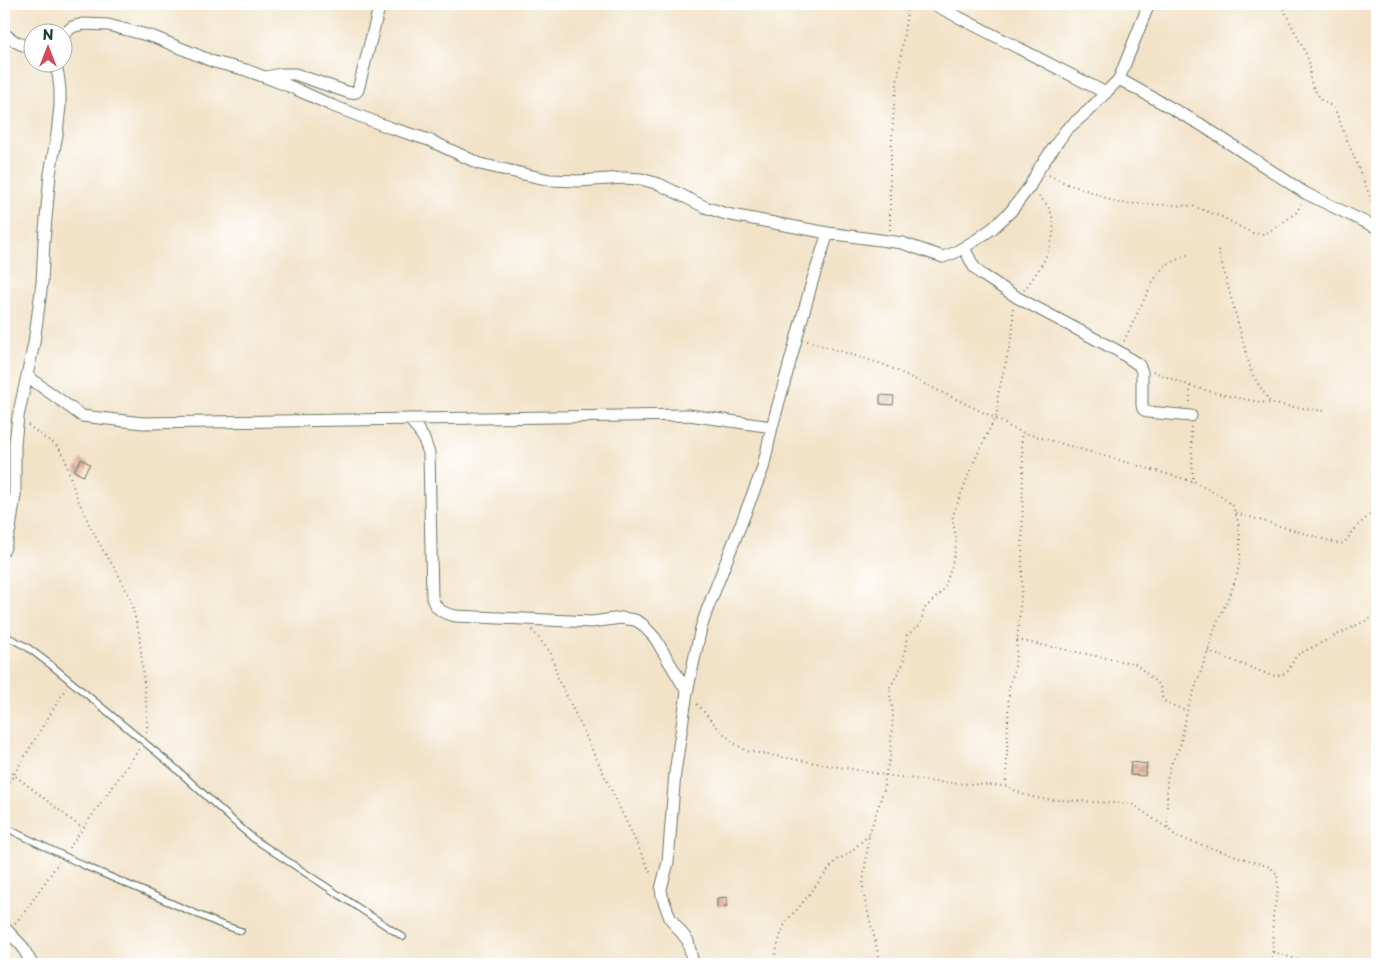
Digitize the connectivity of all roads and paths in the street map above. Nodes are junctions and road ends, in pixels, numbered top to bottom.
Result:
1 (380, 4) edge
2 (908, 4) edge
3 (933, 4) edge
4 (1149, 4) edge
5 (1281, 4) edge
6 (72, 27) edge
7 (4, 34) edge
8 (22, 45) edge
9 (57, 72) edge
10 (265, 77) junction
11 (1119, 79) junction
12 (1106, 93) junction
13 (1038, 170) junction
14 (1030, 186) junction
15 (1306, 193) junction
16 (1375, 209) dead end
17 (1377, 228) edge
18 (828, 233) junction
19 (890, 241) junction
20 (964, 248) junction
21 (1218, 250) dead end
22 (1189, 254) dead end
23 (1015, 297) junction
24 (797, 337) junction
25 (1118, 351) junction
26 (1139, 365) junction
27 (27, 376) junction
28 (1190, 386) junction
29 (1271, 404) junction
30 (1325, 411) dead end
31 (1191, 416) junction
32 (18, 417) junction
33 (995, 418) junction
34 (410, 419) junction
35 (772, 427) junction
36 (1021, 432) junction
37 (1195, 482) junction
38 (1377, 509) edge
39 (1236, 513) junction
40 (4, 550) edge
41 (1377, 615) edge
42 (522, 619) junction
43 (4, 635) edge
44 (1017, 640) junction
45 (1208, 651) junction
46 (70, 681) junction
47 (687, 692) junction
48 (1187, 711) junction
49 (145, 743) junction
50 (4, 767) edge
51 (14, 774) junction
52 (885, 775) junction
53 (1006, 786) junction
54 (4, 791) edge
55 (4, 827) edge
56 (82, 828) junction
57 (1168, 829) junction
58 (869, 835) junction
59 (64, 856) junction
60 (653, 878) dead end
61 (6, 929) edge
62 (241, 931) dead end
63 (403, 937) dead end
64 (1273, 952) junction
65 (880, 962) dead end
66 (32, 964) edge
67 (693, 964) edge
68 (772, 964) edge
69 (1272, 964) edge
70 (1311, 964) edge

1 - 10 street
2 - 19 path
3 - 12 street
4 - 11 street
5 - 16 path
6 - 10 street
7 - 8 street
9 - 27 street
10 - 18 street
11 - 12 street
11 - 15 street
12 - 13 street
13 - 14 street
13 - 15 path
14 - 20 street
14 - 23 path
15 - 17 street
18 - 19 street
18 - 24 street
19 - 20 street
20 - 23 street
21 - 29 path
22 - 25 path
23 - 25 street
23 - 33 path
24 - 33 path
24 - 35 street
25 - 26 street
26 - 28 path
26 - 31 street
27 - 32 street
27 - 34 street
28 - 29 path
28 - 31 path
29 - 30 path
31 - 37 path
32 - 40 street
32 - 49 path
33 - 36 path
33 - 52 path
34 - 35 street
34 - 42 street
35 - 47 street
36 - 37 path
36 - 44 path
37 - 39 path
38 - 39 path
39 - 45 path
41 - 45 path
42 - 47 street
42 - 60 path
43 - 46 lane
44 - 48 path
44 - 53 path
45 - 48 path
46 - 49 lane
46 - 51 path
47 - 52 path
47 - 67 street
48 - 57 path
49 - 56 path
49 - 63 lane
50 - 51 path
51 - 54 path
51 - 56 path
52 - 53 path
52 - 58 path
53 - 57 path
55 - 59 lane
56 - 59 path
57 - 64 path
58 - 65 path
58 - 68 path
59 - 61 path
59 - 62 lane
61 - 66 street
64 - 69 path
64 - 70 path

